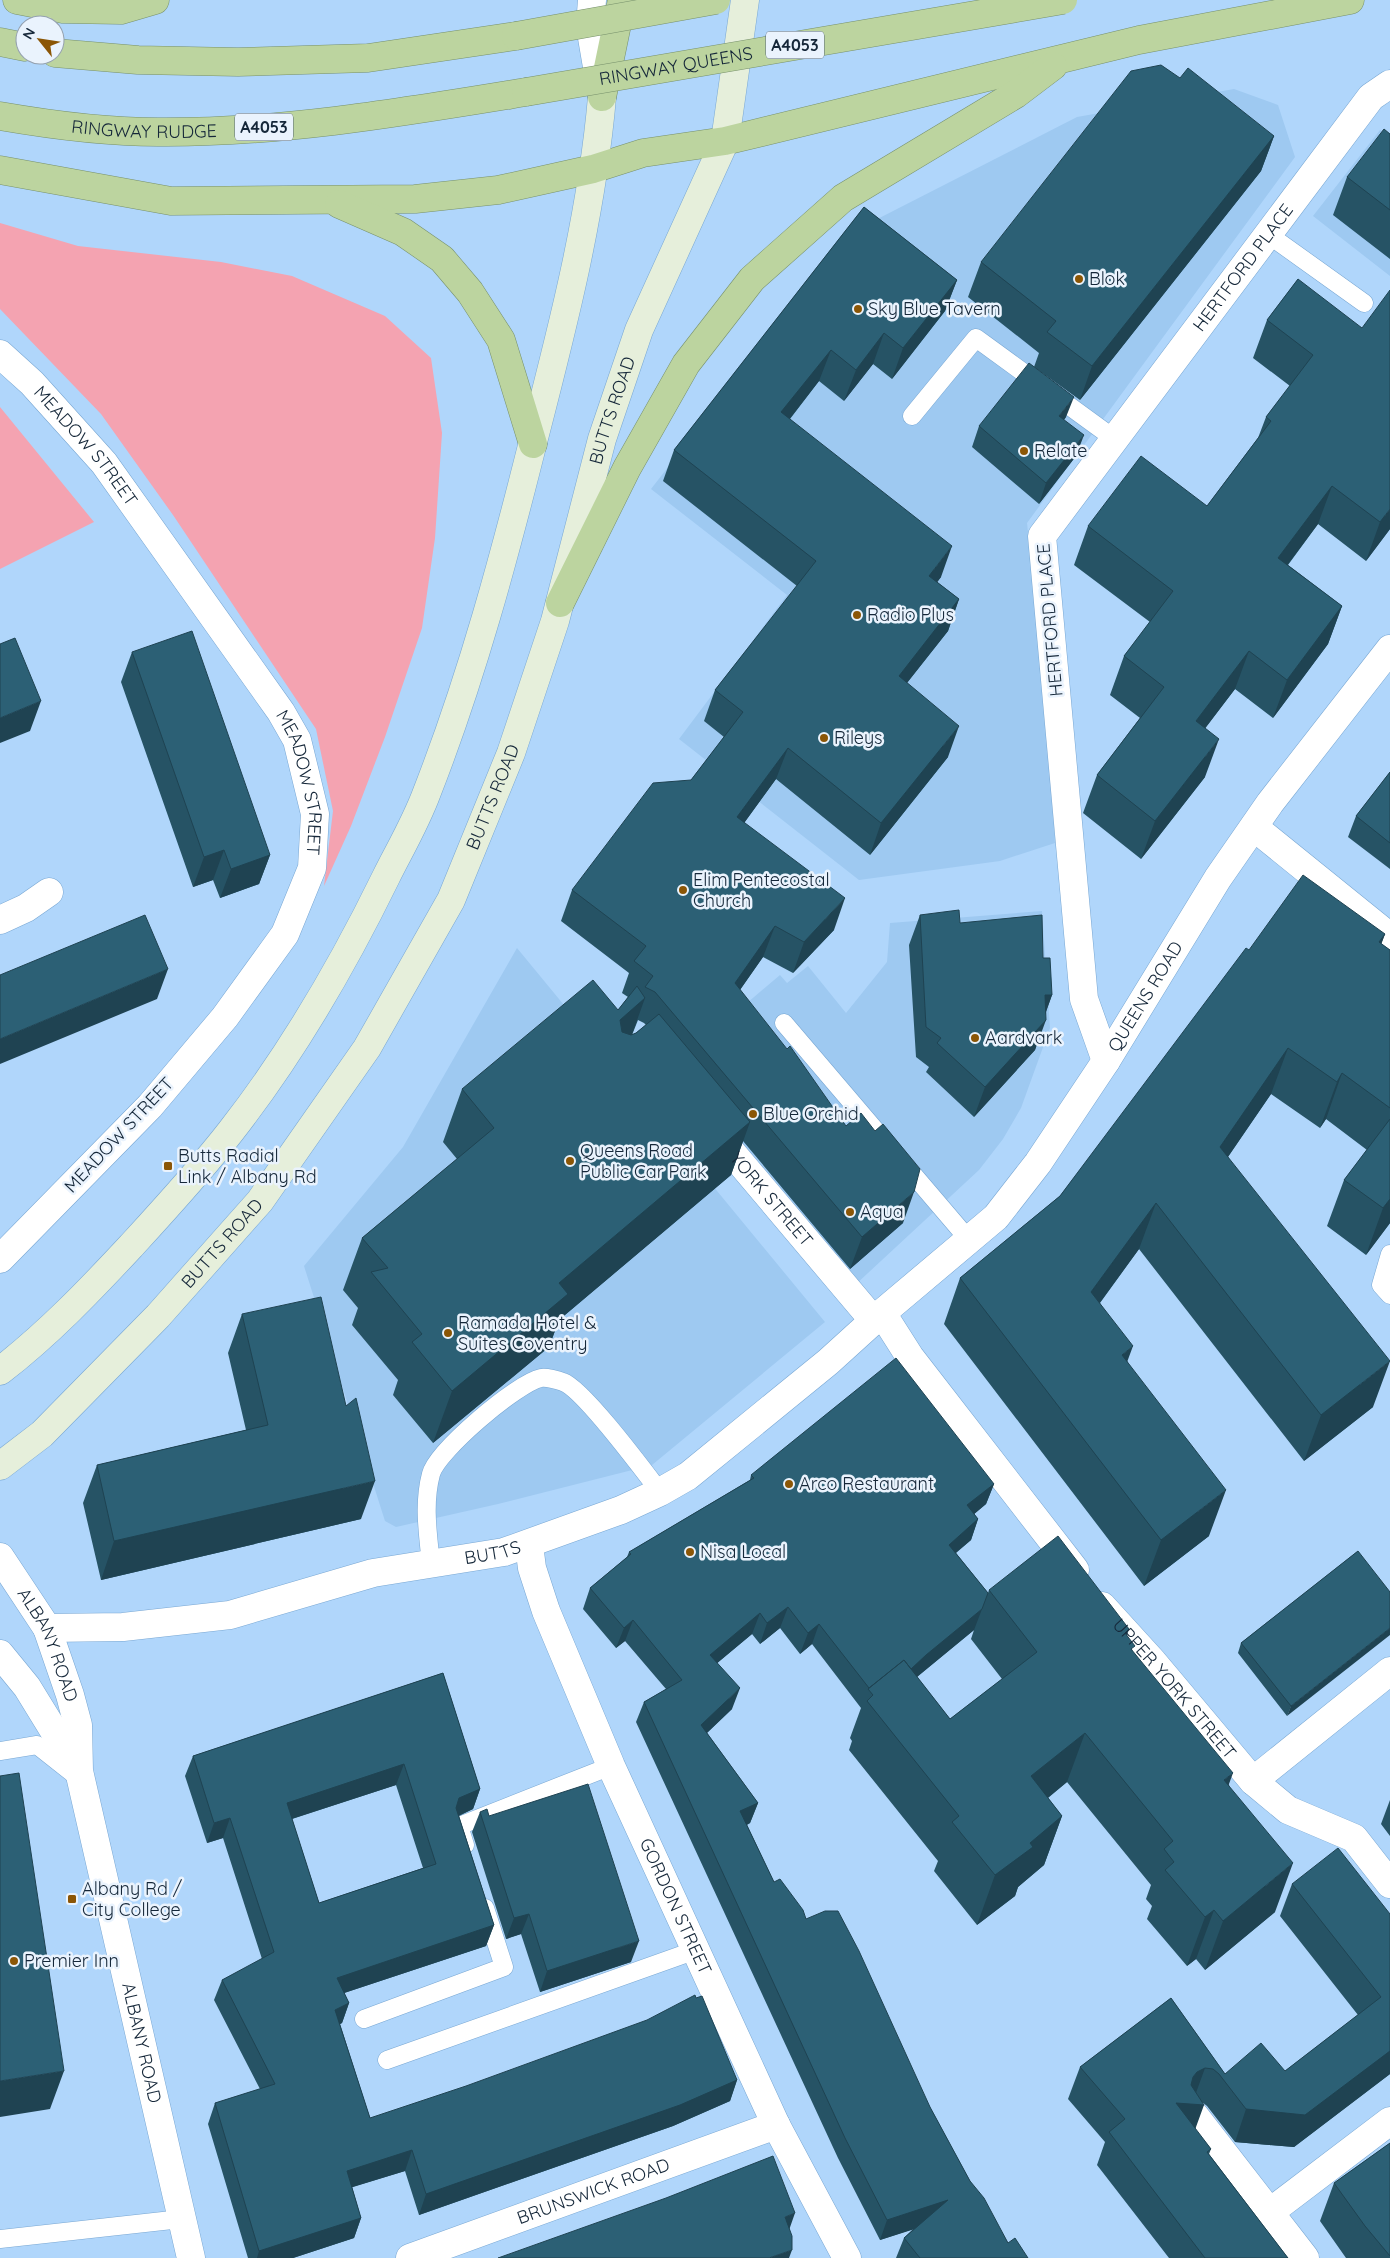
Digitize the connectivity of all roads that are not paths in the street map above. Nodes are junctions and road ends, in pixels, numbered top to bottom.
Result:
1 (17, 0) edge
2 (154, 0) edge
3 (592, 0) edge
4 (622, 0) edge
5 (716, 0) edge
6 (745, 0) edge
7 (1063, 0) edge
8 (1350, 0) edge
9 (0, 42) edge
10 (15, 45) edge
11 (65, 54) edge
12 (1060, 60) junction
13 (1390, 84) edge
14 (526, 92) joint
15 (602, 97) junction
16 (0, 116) edge
17 (725, 140) junction
18 (593, 169) junction
19 (0, 170) edge
20 (333, 201) junction
21 (1269, 235) junction
22 (1364, 303) dead end
23 (0, 354) edge
24 (912, 416) dead end
25 (1116, 440) junction
26 (533, 444) junction
27 (560, 603) junction
28 (1390, 649) edge
29 (1254, 827) junction
30 (49, 892) dead end
31 (0, 920) edge
32 (1390, 937) edge
33 (784, 1023) dead end
34 (1106, 1061) junction
35 (696, 1109) edge
36 (969, 1240) junction
37 (1390, 1254) edge
38 (0, 1259) edge
39 (1390, 1295) edge
40 (878, 1317) junction
41 (0, 1371) edge
42 (0, 1466) edge
43 (660, 1492) junction
44 (529, 1545) junction
45 (0, 1557) edge
46 (431, 1564) junction
47 (47, 1628) junction
48 (0, 1654) edge
49 (1390, 1671) edge
50 (0, 1750) edge
51 (611, 1766) junction
52 (80, 1775) junction
53 (1252, 1781) junction
54 (471, 1864) edge
55 (1390, 1884) edge
56 (480, 1892) edge
57 (696, 1950) junction
58 (364, 2019) dead end
59 (387, 2060) dead end
60 (1195, 2116) edge
61 (1390, 2120) edge
62 (776, 2125) junction
63 (1270, 2212) junction
64 (181, 2219) junction
65 (0, 2239) edge
66 (418, 2257) edge
67 (191, 2258) edge
68 (847, 2258) edge
69 (1305, 2258) edge

1 - 2 highway
3 - 15 street
4 - 15 highway
5 - 11 highway, bridge
6 - 17 main road, BUTTS ROAD
7 - 14 highway, RINGWAY QUEENS / A4053, bridge
8 - 12 highway
9 - 10 highway
12 - 17 highway
12 - 27 highway
13 - 21 street, HERTFORD PLACE
14 - 16 highway, RINGWAY RUDGE / A4053
15 - 18 main road
17 - 18 highway
17 - 27 main road, BUTTS ROAD
18 - 20 highway
18 - 26 main road
19 - 20 highway
20 - 26 highway
21 - 22 lane
21 - 25 street, HERTFORD PLACE
23 - 38 street, MEADOW STREET
24 - 25 lane
25 - 34 street, HERTFORD PLACE
26 - 41 main road
27 - 42 main road, BUTTS ROAD
28 - 29 street, QUEENS ROAD
29 - 32 street
29 - 34 street, QUEENS ROAD
30 - 31 street
33 - 36 lane
34 - 36 street, QUEENS ROAD
35 - 40 street, YORK STREET
36 - 40 street, QUEENS ROAD
37 - 39 lane
40 - 43 street, BUTTS
40 - 53 street, UPPER YORK STREET
43 - 44 street, BUTTS
43 - 46 lane
44 - 46 street, BUTTS
44 - 51 street, GORDON STREET
45 - 47 street, ALBANY ROAD
46 - 47 street, BUTTS
47 - 52 street, ALBANY ROAD
48 - 52 street, ALBANY ROAD
49 - 53 street
50 - 52 lane
51 - 54 lane
51 - 57 street, GORDON STREET
52 - 64 street, ALBANY ROAD
53 - 55 street, UPPER YORK STREET
56 - 58 lane
57 - 59 lane
57 - 62 street, GORDON STREET
60 - 63 street
61 - 63 street
62 - 66 street, BRUNSWICK ROAD
62 - 68 street, GORDON STREET
63 - 69 street
64 - 65 lane
64 - 67 street, ALBANY ROAD

